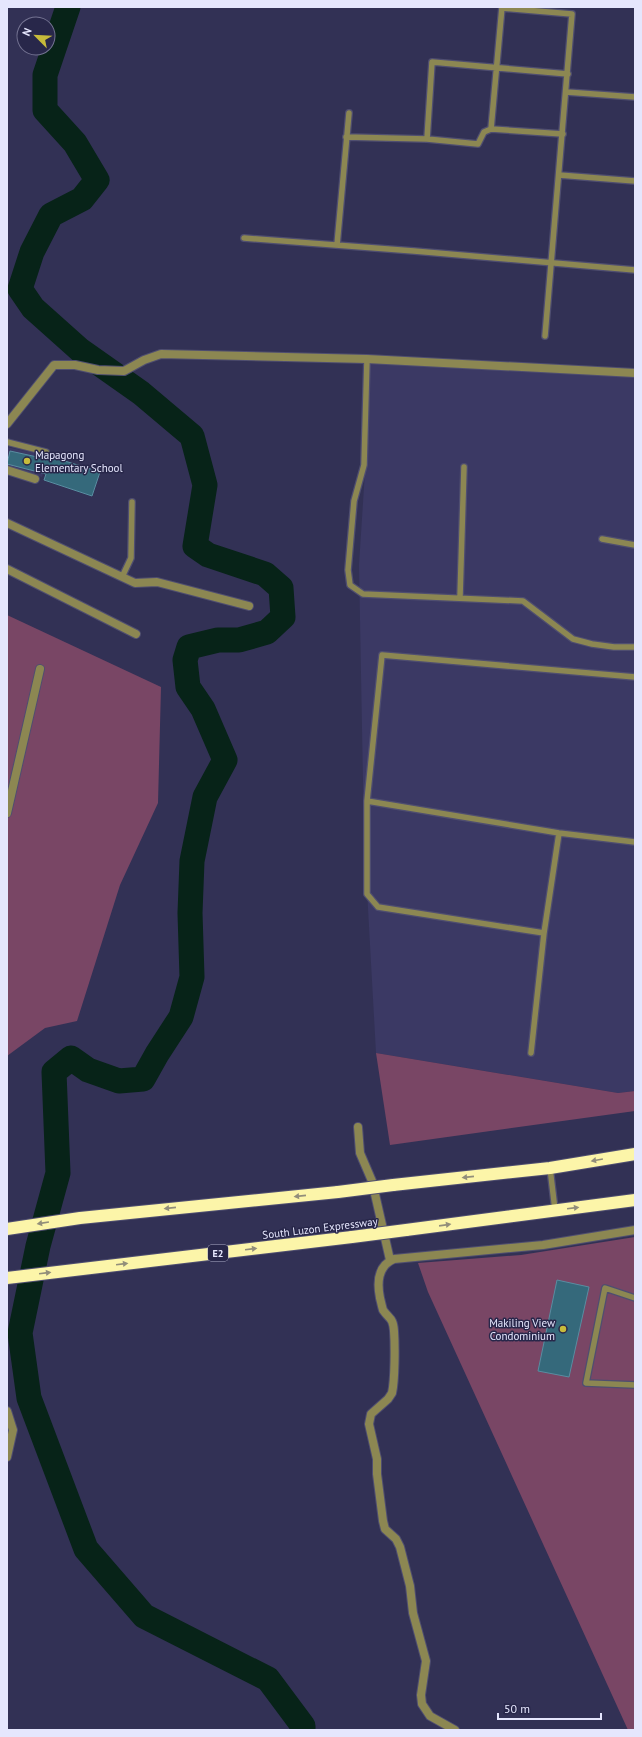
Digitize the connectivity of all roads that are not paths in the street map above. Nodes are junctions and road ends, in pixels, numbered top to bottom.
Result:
1 (502, 8) edge
2 (496, 68) junction
3 (568, 74) junction
4 (566, 92) junction
5 (635, 97) edge
6 (349, 113) dead end
7 (491, 129) junction
8 (563, 134) junction
9 (346, 137) junction
10 (427, 139) junction
11 (560, 175) junction
12 (635, 181) edge
13 (244, 238) dead end
14 (337, 245) junction
15 (552, 263) junction
16 (635, 270) edge
17 (545, 336) dead end
18 (367, 359) junction
19 (635, 373) edge
20 (7, 424) edge
21 (7, 442) edge
22 (46, 452) dead end
23 (464, 467) dead end
24 (7, 470) edge
25 (35, 479) dead end
26 (132, 502) dead end
27 (7, 523) edge
28 (602, 539) dead end
29 (635, 545) edge
30 (7, 569) edge
31 (122, 577) junction
32 (460, 597) junction
33 (249, 606) dead end
34 (136, 634) dead end
35 (635, 647) edge
36 (40, 669) dead end
37 (635, 677) edge
38 (368, 802) junction
39 (7, 813) edge
40 (559, 833) junction
41 (635, 842) edge
42 (544, 933) junction
43 (531, 1053) dead end
44 (358, 1127) dead end
45 (635, 1154) edge
46 (550, 1168) junction
47 (635, 1200) edge
48 (554, 1210) junction
49 (7, 1228) edge
50 (635, 1230) edge
51 (390, 1260) junction
52 (7, 1278) edge
53 (635, 1298) edge
54 (635, 1386) edge
55 (7, 1411) edge
56 (7, 1458) edge
57 (455, 1730) edge

1 - 2 lane
1 - 3 lane
2 - 3 lane
2 - 7 lane
2 - 10 lane
3 - 4 lane
4 - 5 lane
4 - 8 lane
6 - 9 lane
7 - 8 lane
7 - 10 lane
8 - 11 lane
9 - 10 lane
9 - 14 lane
11 - 12 lane
11 - 15 lane
13 - 14 lane
14 - 15 lane
15 - 16 lane
15 - 17 lane
18 - 19 street
18 - 20 street
18 - 32 lane
21 - 22 lane
23 - 32 lane
24 - 25 street
26 - 31 lane
27 - 31 street
28 - 29 lane
30 - 34 street
31 - 33 street
32 - 35 lane
36 - 39 street
37 - 38 lane
38 - 40 lane
38 - 42 lane
40 - 41 lane
40 - 42 lane
42 - 43 lane
44 - 51 street
45 -> 46 highway
46 - 48 lane
46 -> 49 highway, bridge
48 -> 47 highway, South Luzon Expressway / E2
52 -> 48 highway, South Luzon Expressway / E2, bridge
50 - 51 street
51 - 57 street
53 - 54 lane
55 - 56 street

